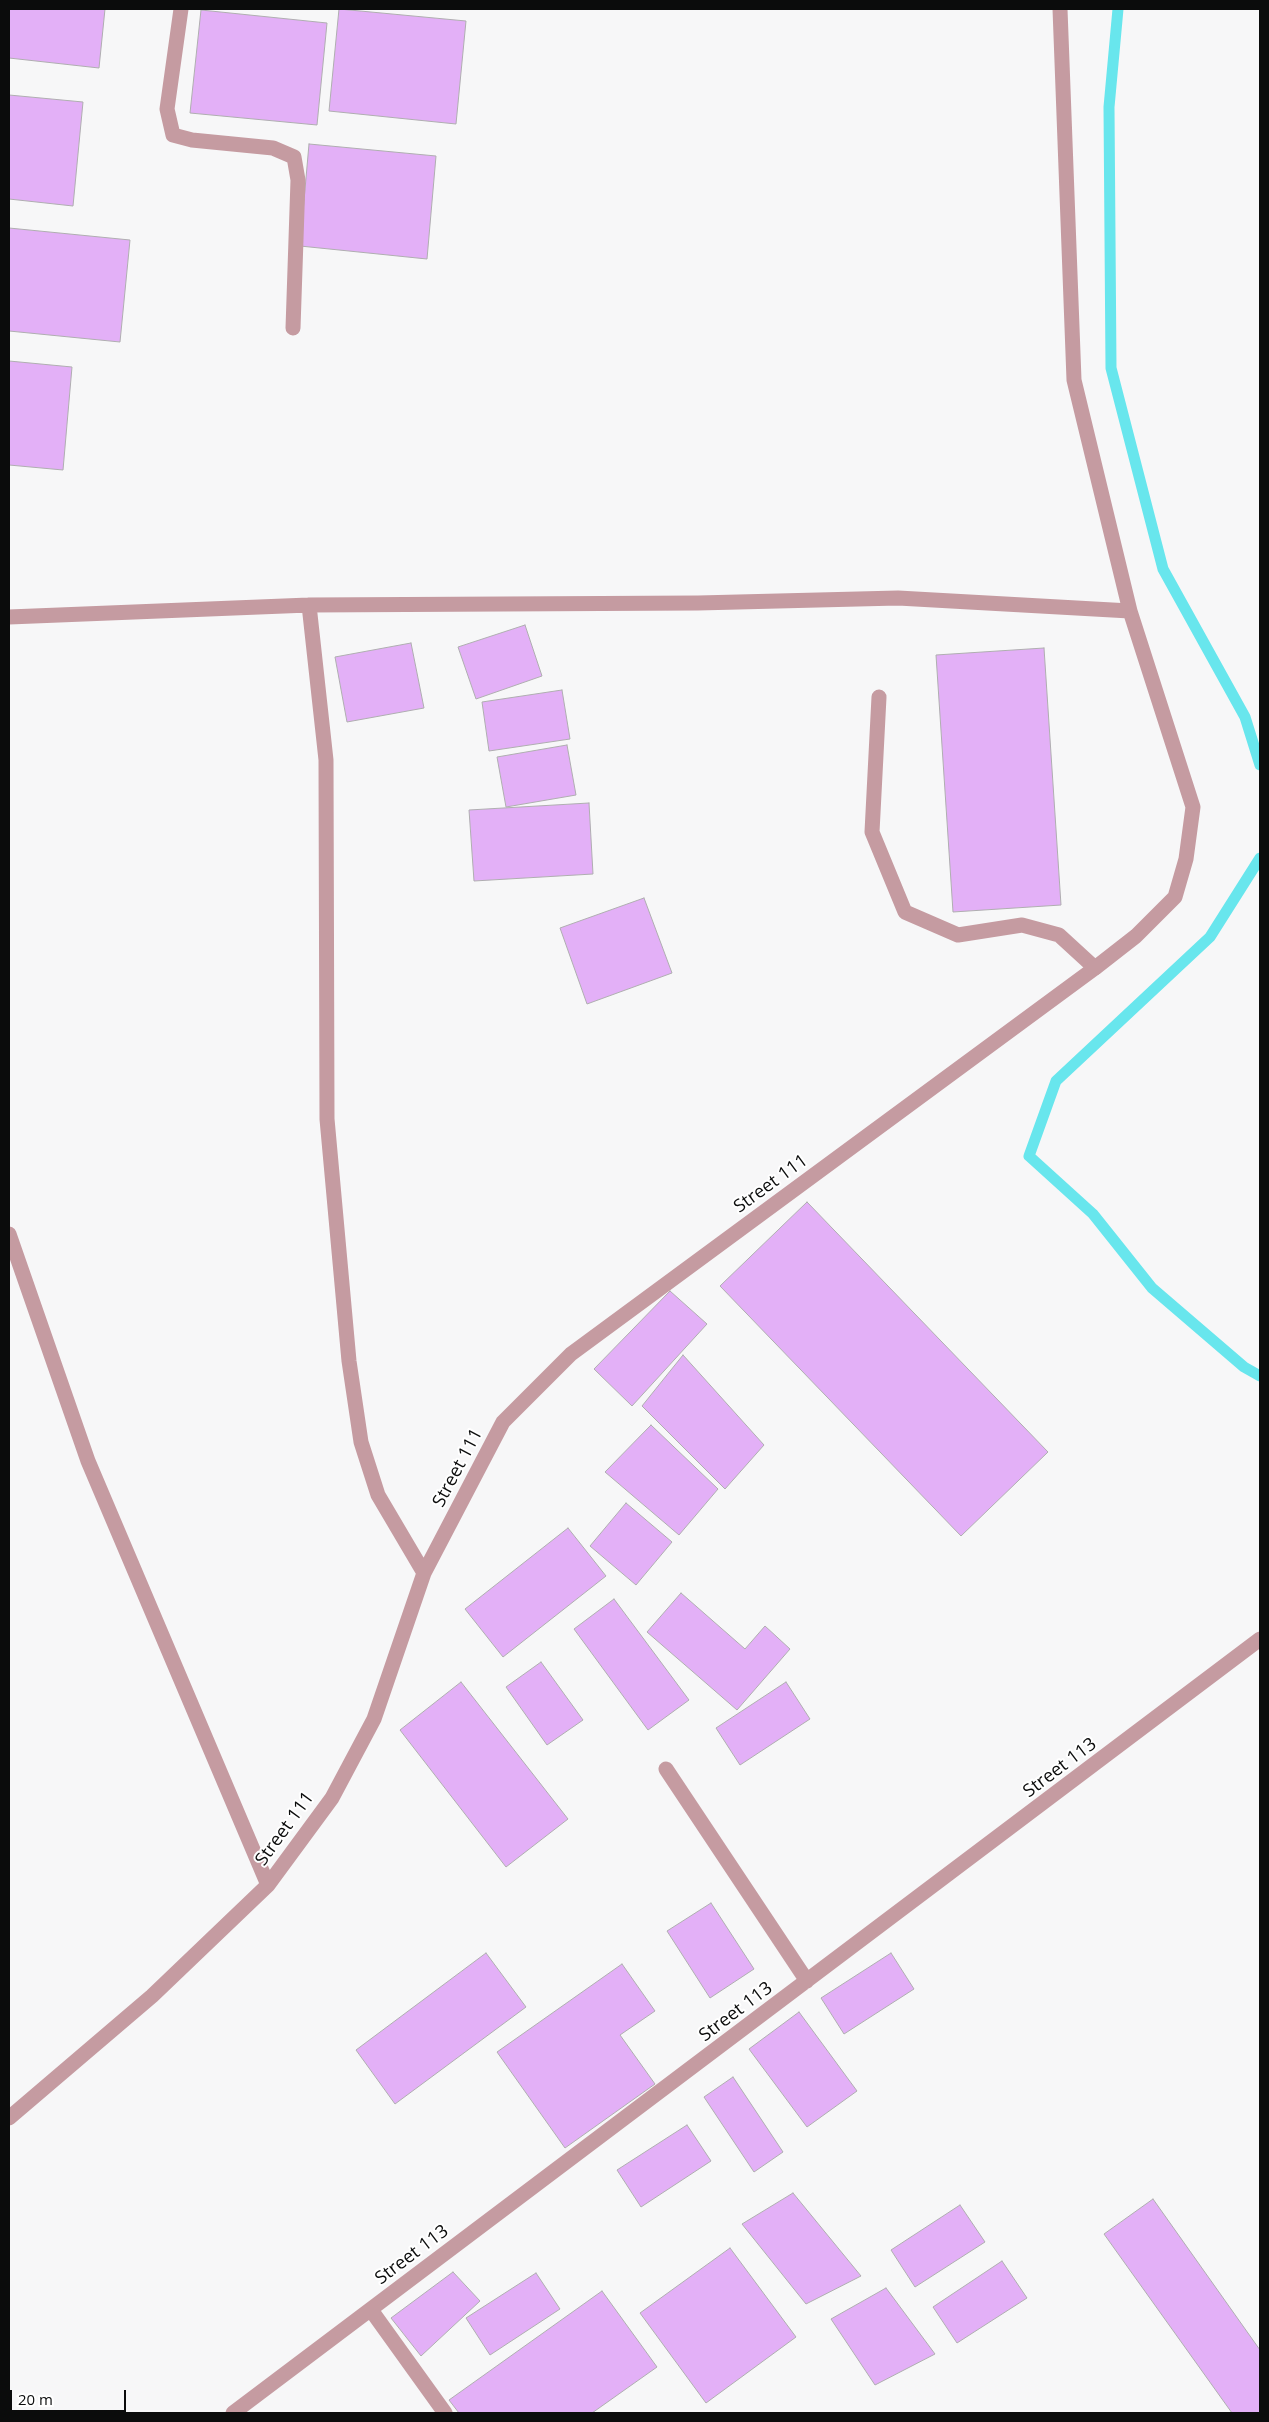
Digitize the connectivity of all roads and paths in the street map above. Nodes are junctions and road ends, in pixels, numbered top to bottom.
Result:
1 (181, 9) edge
2 (1060, 9) edge
3 (294, 328) dead end
4 (309, 604) junction
5 (1130, 611) junction
6 (9, 617) edge
7 (879, 697) dead end
8 (1095, 968) junction
9 (9, 1234) edge
10 (424, 1573) junction
11 (1260, 1639) edge
12 (666, 1768) dead end
13 (268, 1885) junction
14 (807, 1981) junction
15 (9, 2118) edge
16 (371, 2310) junction
17 (233, 2413) edge
18 (445, 2413) edge

1 - 3 street
2 - 5 street, Street 111
4 - 5 street
4 - 6 street
4 - 10 street
5 - 8 street, Street 111
7 - 8 street
8 - 10 street, Street 111
9 - 13 street
10 - 13 street, Street 111
11 - 14 street, Street 113
12 - 14 street
13 - 15 street, Street 111
14 - 16 street, Street 113
16 - 17 street, Street 113
16 - 18 street

